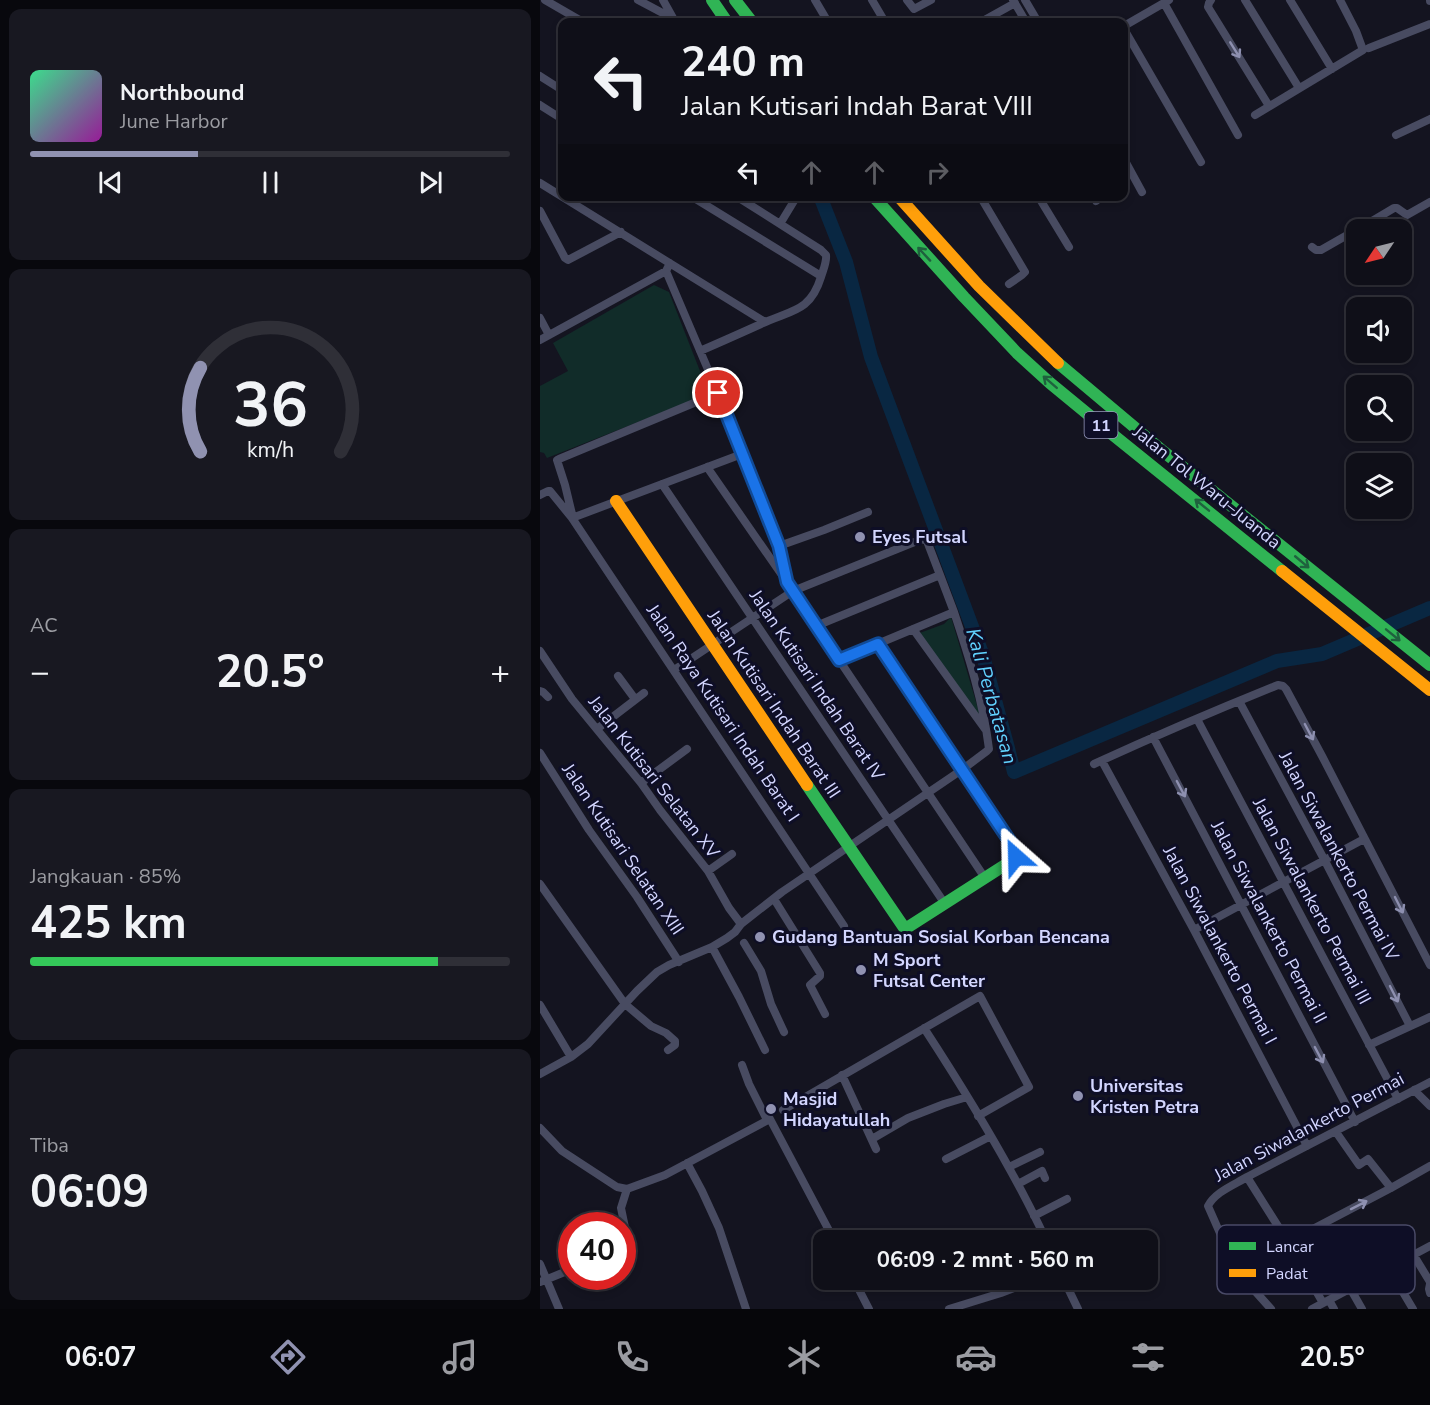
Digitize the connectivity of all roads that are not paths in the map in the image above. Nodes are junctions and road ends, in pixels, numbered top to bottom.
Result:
1 (545, 0) edge
2 (638, 0) edge
3 (663, 0) edge
4 (712, 0) edge
5 (735, 0) edge
6 (815, 0) edge
7 (872, 0) edge
8 (907, 0) edge
9 (931, 0) edge
10 (1024, 0) edge
11 (1211, 0) edge
12 (1245, 0) edge
13 (1290, 0) edge
14 (1340, 0) edge
15 (1014, 1) edge
16 (1167, 2) edge
17 (576, 18) edge
18 (670, 18) edge
19 (673, 18) edge
20 (724, 18) edge
21 (749, 18) edge
22 (826, 18) edge
23 (883, 18) edge
24 (987, 18) edge
25 (1024, 18) edge
26 (1035, 18) edge
27 (1430, 24) edge
28 (1128, 26) edge
29 (1128, 35) edge
30 (1369, 48) dead end
31 (1332, 69) junction
32 (540, 76) edge
33 (558, 87) edge
34 (1299, 88) junction
35 (540, 105) edge
36 (1269, 106) junction
37 (1255, 114) dead end
38 (558, 116) edge
39 (1430, 119) edge
40 (1238, 135) dead end
41 (1396, 135) dead end
42 (1201, 162) dead end
43 (1128, 166) edge
44 (540, 183) edge
45 (1142, 192) dead end
46 (558, 194) edge
47 (570, 201) edge
48 (699, 201) edge
49 (744, 201) edge
50 (794, 201) edge
51 (878, 201) edge
52 (902, 201) edge
53 (983, 201) edge
54 (1041, 201) edge
55 (1430, 202) edge
56 (540, 211) edge
57 (1375, 219) edge
58 (780, 224) junction
59 (621, 232) junction
60 (1346, 236) edge
61 (1069, 247) dead end
62 (1311, 247) dead end
63 (668, 267) junction
64 (821, 276) junction
65 (1009, 284) dead end
66 (540, 318) edge
67 (765, 322) junction
68 (549, 335) junction
69 (540, 340) edge
70 (700, 351) junction
71 (718, 393) junction
72 (742, 454) junction
73 (707, 467) junction
74 (662, 484) junction
75 (540, 495) edge
76 (616, 501) junction
77 (868, 512) dead end
78 (572, 518) junction
79 (779, 546) junction
80 (940, 575) junction
81 (787, 582) junction
82 (793, 591) junction
83 (954, 612) junction
84 (752, 617) junction
85 (816, 626) junction
86 (912, 629) junction
87 (712, 644) junction
88 (878, 644) junction
89 (540, 651) edge
90 (839, 660) junction
91 (1430, 665) edge
92 (674, 670) junction
93 (618, 676) dead end
94 (1430, 690) edge
95 (540, 691) edge
96 (644, 693) dead end
97 (548, 697) dead end
98 (635, 699) junction
99 (1239, 701) junction
100 (1197, 719) junction
101 (597, 729) junction
102 (987, 732) junction
103 (1154, 737) junction
104 (687, 749) dead end
105 (540, 753) edge
106 (963, 769) junction
107 (641, 783) junction
108 (928, 793) junction
109 (889, 820) junction
110 (1364, 839) junction
111 (848, 847) junction
112 (732, 854) dead end
113 (1325, 861) junction
114 (708, 871) junction
115 (810, 873) junction
116 (985, 878) junction
117 (1283, 883) junction
118 (540, 884) edge
119 (774, 898) junction
120 (945, 904) junction
121 (1241, 904) junction
122 (844, 927) dead end
123 (1194, 930) junction
124 (740, 934) junction
125 (712, 947) junction
126 (679, 962) junction
127 (1430, 965) edge
128 (625, 1004) junction
129 (540, 1005) edge
130 (825, 1014) dead end
131 (1430, 1017) edge
132 (1410, 1026) junction
133 (924, 1028) junction
134 (784, 1032) dead end
135 (1369, 1045) junction
136 (668, 1050) dead end
137 (765, 1050) dead end
138 (572, 1057) junction
139 (742, 1065) dead end
140 (540, 1074) edge
141 (842, 1075) junction
142 (1430, 1082) edge
143 (1414, 1090) junction
144 (967, 1097) junction
145 (1398, 1099) junction
146 (1430, 1106) edge
147 (978, 1116) junction
148 (769, 1120) junction
149 (1354, 1122) junction
150 (1335, 1132) junction
151 (542, 1134) edge
152 (991, 1136) junction
153 (872, 1139) junction
154 (1307, 1146) junction
155 (876, 1149) dead end
156 (1040, 1152) dead end
157 (946, 1159) dead end
158 (687, 1163) junction
159 (1430, 1166) edge
160 (1009, 1167) junction
161 (1248, 1177) junction
162 (1045, 1178) dead end
163 (1018, 1184) junction
164 (1391, 1188) junction
165 (627, 1189) junction
166 (1067, 1199) dead end
167 (622, 1212) edge
168 (1034, 1216) junction
169 (1278, 1225) edge
170 (1320, 1225) edge
171 (1217, 1226) edge
172 (829, 1230) edge
173 (1041, 1230) edge
174 (1430, 1246) edge
175 (1415, 1253) edge
176 (1415, 1257) edge
177 (540, 1264) edge
178 (558, 1275) edge
179 (544, 1281) edge
180 (1430, 1283) edge
181 (859, 1290) edge
182 (1009, 1290) edge
183 (1069, 1290) edge
184 (1430, 1293) edge
185 (1257, 1294) edge
186 (1321, 1294) edge
187 (1340, 1294) edge
188 (1353, 1294) edge
189 (1326, 1302) junction
190 (559, 1309) edge
191 (746, 1309) edge
192 (869, 1309) edge
193 (949, 1309) edge
194 (1078, 1309) edge
195 (1271, 1309) edge
196 (1312, 1309) edge
197 (1334, 1309) edge
198 (1362, 1309) edge

1 - 17 street
2 - 18 street
3 - 19 street
4 - 20 main road
5 - 21 main road
6 - 22 street
7 - 23 street
8 - 9 street
10 - 26 street
11 -> 36 street
12 - 34 street
13 - 31 street
14 - 31 street
15 - 24 street
15 - 25 street
16 - 28 street
16 - 40 street
27 - 30 street
29 - 42 street
31 - 34 street
32 - 33 street
34 - 36 street
35 - 38 street
36 - 37 street
39 - 41 street
43 - 45 street
44 - 46 street
47 - 59 street
48 - 64 street
49 - 58 street
50 - 58 street
94 -> 51 main road, Jalan Tol Waru–Juanda / 11
52 -> 91 main road, Jalan Tol Waru–Juanda / 11
53 - 65 street
54 - 61 street
55 - 57 street
56 - 59 street
58 - 64 street
59 - 63 street
60 - 62 street
63 - 67 street
63 - 68 street
63 - 70 street
64 - 67 street
66 - 68 street
67 - 70 street
68 - 69 street
70 - 71 street
71 - 72 street
71 - 78 street
72 - 73 street
72 - 79 street
73 - 74 street
73 - 81 street
74 - 76 street
74 - 84 street, Jalan Kutisari Indah Barat IV
75 - 78 street, Jalan Raya Kutisari Indah Barat I
76 - 78 street
76 - 87 main road, Jalan Kutisari Indah Barat III
77 - 79 street
78 - 92 street, Jalan Raya Kutisari Indah Barat I
79 - 81 street
80 - 82 street
80 - 83 street
80 - 85 street
81 - 82 street
82 - 84 street
82 - 85 street
83 - 86 street
83 - 102 street
84 - 87 street
84 - 109 street, Jalan Kutisari Indah Barat IV
85 - 90 street
86 - 88 street
86 - 102 street
87 - 92 street
87 - 111 main road, Jalan Kutisari Indah Barat III
88 - 90 street
88 - 106 main road
89 - 101 street, Jalan Kutisari Selatan XV
90 - 108 street
92 - 115 street, Jalan Raya Kutisari Indah Barat I
93 - 98 street
95 - 97 street
96 - 98 street
98 - 101 street
99 - 100 street
99 -> 110 street
99 - 113 street, Jalan Siwalankerto Permai IV
100 - 103 street
100 - 117 street, Jalan Siwalankerto Permai III
101 - 107 street, Jalan Kutisari Selatan XV
102 - 106 street
103 -> 121 street, Jalan Siwalankerto Permai II
103 - 123 street, Jalan Siwalankerto Permai I
104 - 107 street
105 - 126 street, Jalan Kutisari Selatan XIII
106 - 108 street
106 - 116 main road
107 - 114 street, Jalan Kutisari Selatan XV
108 - 109 street
108 - 116 street
109 - 111 street
109 - 120 street, Jalan Kutisari Indah Barat IV
110 - 113 street
110 -> 127 street
111 - 115 street
111 - 120 main road, Jalan Kutisari Indah Barat III
112 - 114 street
113 - 117 street
113 -> 132 street, Jalan Siwalankerto Permai IV
114 - 124 street, Jalan Kutisari Selatan XV
115 - 119 street
115 - 122 street, Jalan Raya Kutisari Indah Barat I
116 - 120 main road
117 - 121 street
117 - 135 street, Jalan Siwalankerto Permai III
118 - 128 street
119 - 124 street
119 - 130 street
121 - 123 street
121 -> 149 street, Jalan Siwalankerto Permai II
123 - 154 street, Jalan Siwalankerto Permai I
124 - 125 street
124 - 134 street, Jalan Kutisari Selatan XV
125 - 126 street
125 - 137 street
126 - 128 street
128 - 136 street
128 - 138 street
129 - 138 street
131 - 132 street
132 - 135 street
133 - 141 street
133 - 144 street
133 - 147 street
135 - 145 street, Jalan Siwalankerto Permai III
138 - 140 street
139 - 148 street
141 - 148 street
141 - 153 street
142 - 143 street, Jalan Siwalankerto Permai
143 - 145 street, Jalan Siwalankerto Permai
143 - 146 street
144 - 147 street
144 - 153 street
145 - 149 street, Jalan Siwalankerto Permai
147 - 152 street
148 - 158 street
148 - 172 street
149 - 150 street, Jalan Siwalankerto Permai
150 - 154 street, Jalan Siwalankerto Permai
150 - 164 street
151 - 165 street
152 - 157 street
152 - 160 street
153 - 155 street
154 - 161 street, Jalan Siwalankerto Permai
156 - 160 street
158 - 165 street
158 - 191 street
159 - 164 street
160 - 163 street
161 - 169 street
161 - 171 street, Jalan Siwalankerto Permai
162 - 163 street
163 - 168 street
170 -> 164 street
165 - 167 street
166 - 168 street
168 - 173 street
174 - 175 street
176 - 180 street
177 - 179 street
178 - 179 street
179 - 190 street
180 - 184 street
181 - 192 street
182 - 193 street
183 - 194 street
185 - 195 street, Jalan Siwalankerto Permai
186 - 189 street
187 - 189 street
188 - 198 street
189 - 196 street
189 - 197 street

